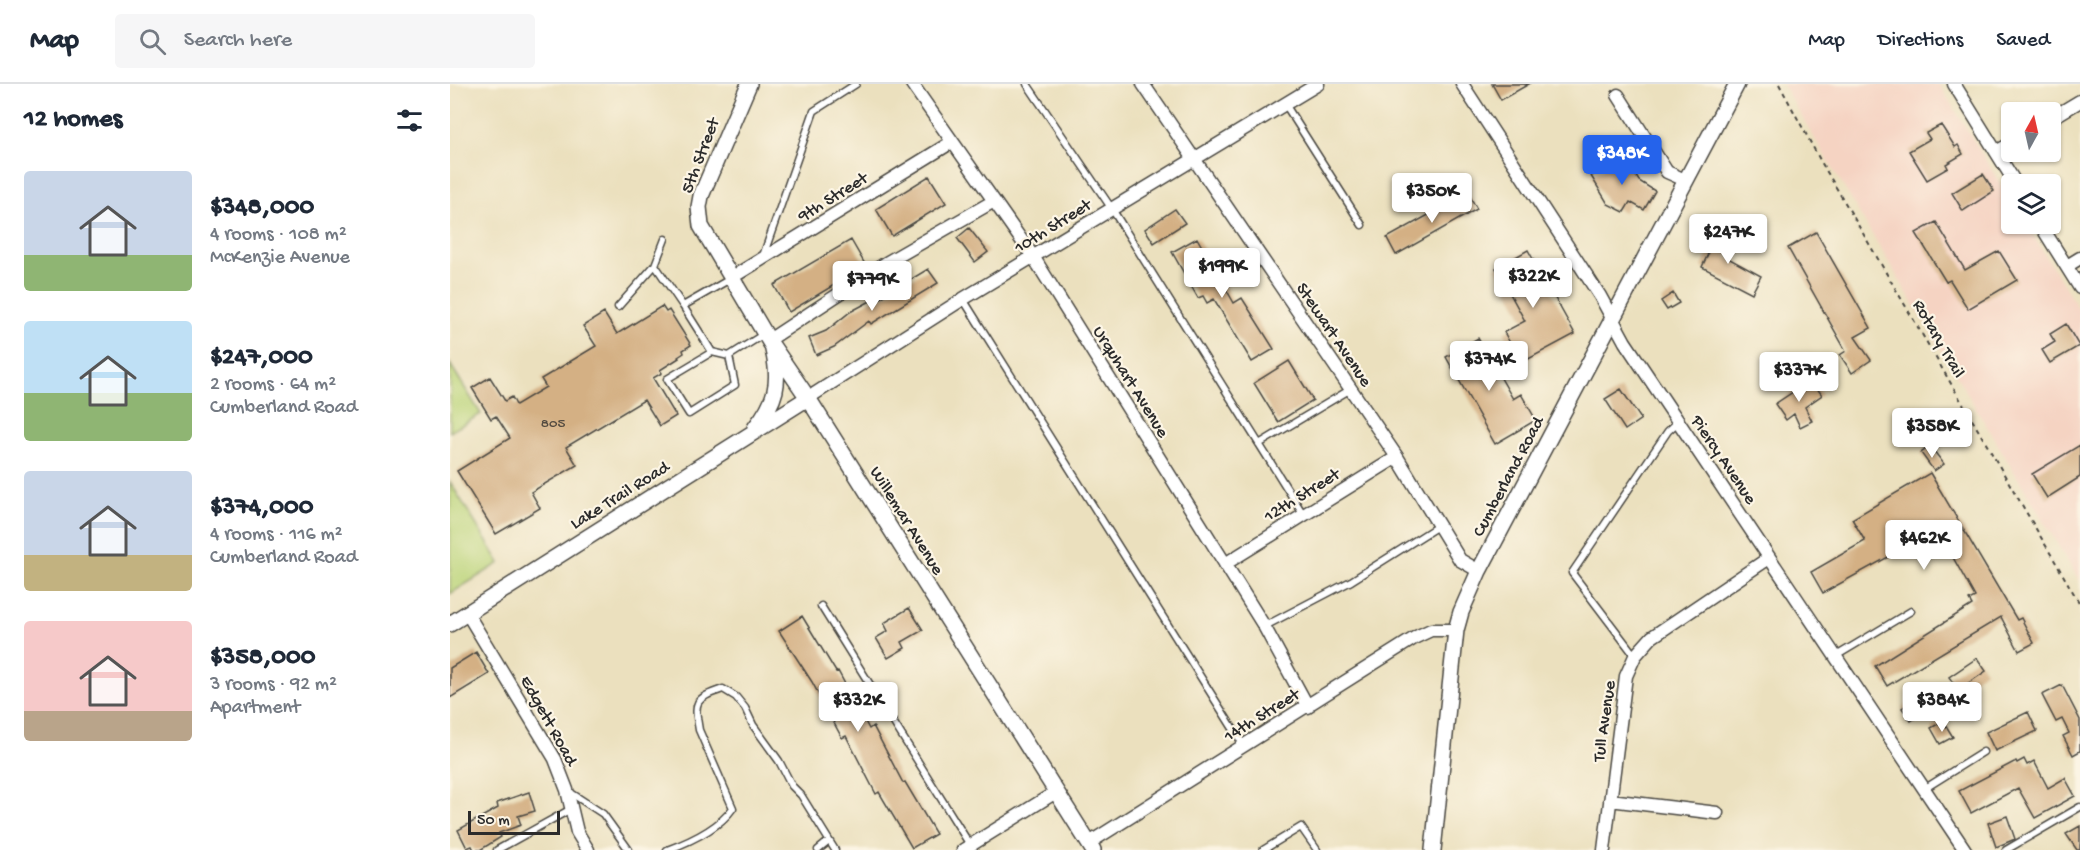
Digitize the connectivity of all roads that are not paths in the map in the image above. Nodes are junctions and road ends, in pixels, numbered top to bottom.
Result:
1 (749, 84) edge
2 (856, 84) edge
3 (912, 84) edge
4 (1027, 84) edge
5 (1143, 84) edge
6 (1318, 84) edge
7 (1462, 84) edge
8 (1737, 84) edge
9 (1955, 84) edge
10 (1618, 95) dead end
11 (2080, 101) edge
12 (1285, 104) junction
13 (2061, 112) edge
14 (952, 142) junction
15 (2001, 149) edge
16 (1996, 152) junction
17 (1194, 159) junction
18 (2010, 174) edge
19 (1685, 180) junction
20 (994, 201) junction
21 (699, 207) joint
22 (1112, 209) junction
23 (1362, 225) dead end
24 (2046, 234) edge
25 (665, 239) dead end
26 (1034, 258) junction
27 (2080, 258) edge
28 (760, 262) junction
29 (656, 265) junction
30 (2067, 266) junction
31 (731, 278) junction
32 (2080, 288) edge
33 (963, 299) junction
34 (683, 306) junction
35 (618, 307) dead end
36 (1613, 318) junction
37 (768, 339) junction
38 (712, 352) junction
39 (729, 356) junction
40 (1352, 389) junction
41 (808, 398) junction
42 (1678, 422) junction
43 (748, 436) junction
44 (1259, 444) junction
45 (1397, 457) junction
46 (1303, 514) junction
47 (1438, 526) junction
48 (1769, 558) junction
49 (1225, 564) junction
50 (1479, 571) junction
51 (820, 606) dead end
52 (1911, 611) dead end
53 (467, 613) junction
54 (450, 624) edge
55 (1264, 626) junction
56 (1456, 630) junction
57 (1635, 656) junction
58 (1836, 656) junction
59 (1308, 706) junction
60 (1244, 746) junction
61 (1983, 752) dead end
62 (1924, 789) junction
63 (567, 790) junction
64 (1056, 792) junction
65 (1610, 800) junction
66 (2080, 807) edge
67 (572, 808) junction
68 (1717, 813) dead end
69 (829, 841) junction
70 (1091, 846) edge
71 (966, 848) edge
72 (1960, 848) edge
73 (497, 850) edge
74 (588, 850) edge
75 (629, 850) edge
76 (667, 850) edge
77 (818, 850) edge
78 (835, 850) edge
79 (1263, 850) edge
80 (1317, 850) edge
81 (1432, 850) edge
82 (1604, 850) edge
83 (2006, 850) edge

1 - 21 street, 5th Street
2 - 28 lane
3 - 14 street, Urquhart Avenue
4 - 22 lane
5 - 17 street, Stewart Avenue
6 - 12 street, 10th Street
7 - 36 street, Piercy Avenue
8 - 19 street, Cumberland Road
9 - 16 street
10 - 19 street
11 - 13 street
12 - 17 street, 10th Street
12 - 23 lane
14 - 20 street, Urquhart Avenue
14 - 28 street, 9th Street
15 - 16 street
16 - 18 street
17 - 22 street, 10th Street
17 - 40 street, Stewart Avenue
19 - 36 street, Cumberland Road
20 - 26 street, Urquhart Avenue
20 - 37 street
21 - 31 street, Willemar Avenue
22 - 26 street, 10th Street
22 - 44 lane
24 - 30 street
25 - 29 lane
26 - 33 street, 10th Street
26 - 49 street, Urquhart Avenue
27 - 30 street
28 - 31 street, 9th Street
29 - 34 lane
29 - 35 lane
30 - 32 street
31 - 34 lane
31 - 37 street, Willemar Avenue
33 - 41 street, 10th Street
33 - 60 lane
34 - 38 lane
36 - 42 street, Piercy Avenue
36 - 50 street, Cumberland Road
37 - 39 lane
37 - 41 street, Willemar Avenue
37 - 43 street
38 - 39 lane
38 - 39 lane
40 - 44 lane
40 - 45 street, Stewart Avenue
41 - 43 street, Lake Trail Road
41 - 64 street, Willemar Avenue
42 - 48 street, Piercy Avenue
42 - 57 lane
43 - 53 street, Lake Trail Road
44 - 46 lane
45 - 46 street, 12th Street
45 - 47 street, Stewart Avenue
46 - 49 street, 12th Street
47 - 50 street, Stewart Avenue
47 - 55 lane
48 - 57 street, Tull Avenue
48 - 58 street, Piercy Avenue
49 - 55 street, Urquhart Avenue
50 - 56 street, Cumberland Road
51 - 71 lane
52 - 58 lane
53 - 54 street, Lake Trail Road
53 - 63 street, Edgett Road
55 - 59 street, Urquhart Avenue
56 - 59 street, 14th Street
56 - 81 street, Cumberland Road
57 - 65 street, Tull Avenue
58 - 62 street, Piercy Avenue
59 - 60 street, 14th Street
60 - 70 street, 14th Street
61 - 62 lane
62 - 72 street, Piercy Avenue
63 - 67 street, Edgett Road
63 - 75 lane
64 - 70 street, Willemar Avenue
64 - 71 street
65 - 68 street
65 - 82 street, Tull Avenue
66 - 83 lane
67 - 73 lane
67 - 74 street, Edgett Road
69 - 76 lane
69 - 77 lane
69 - 78 lane
79 - 80 lane

